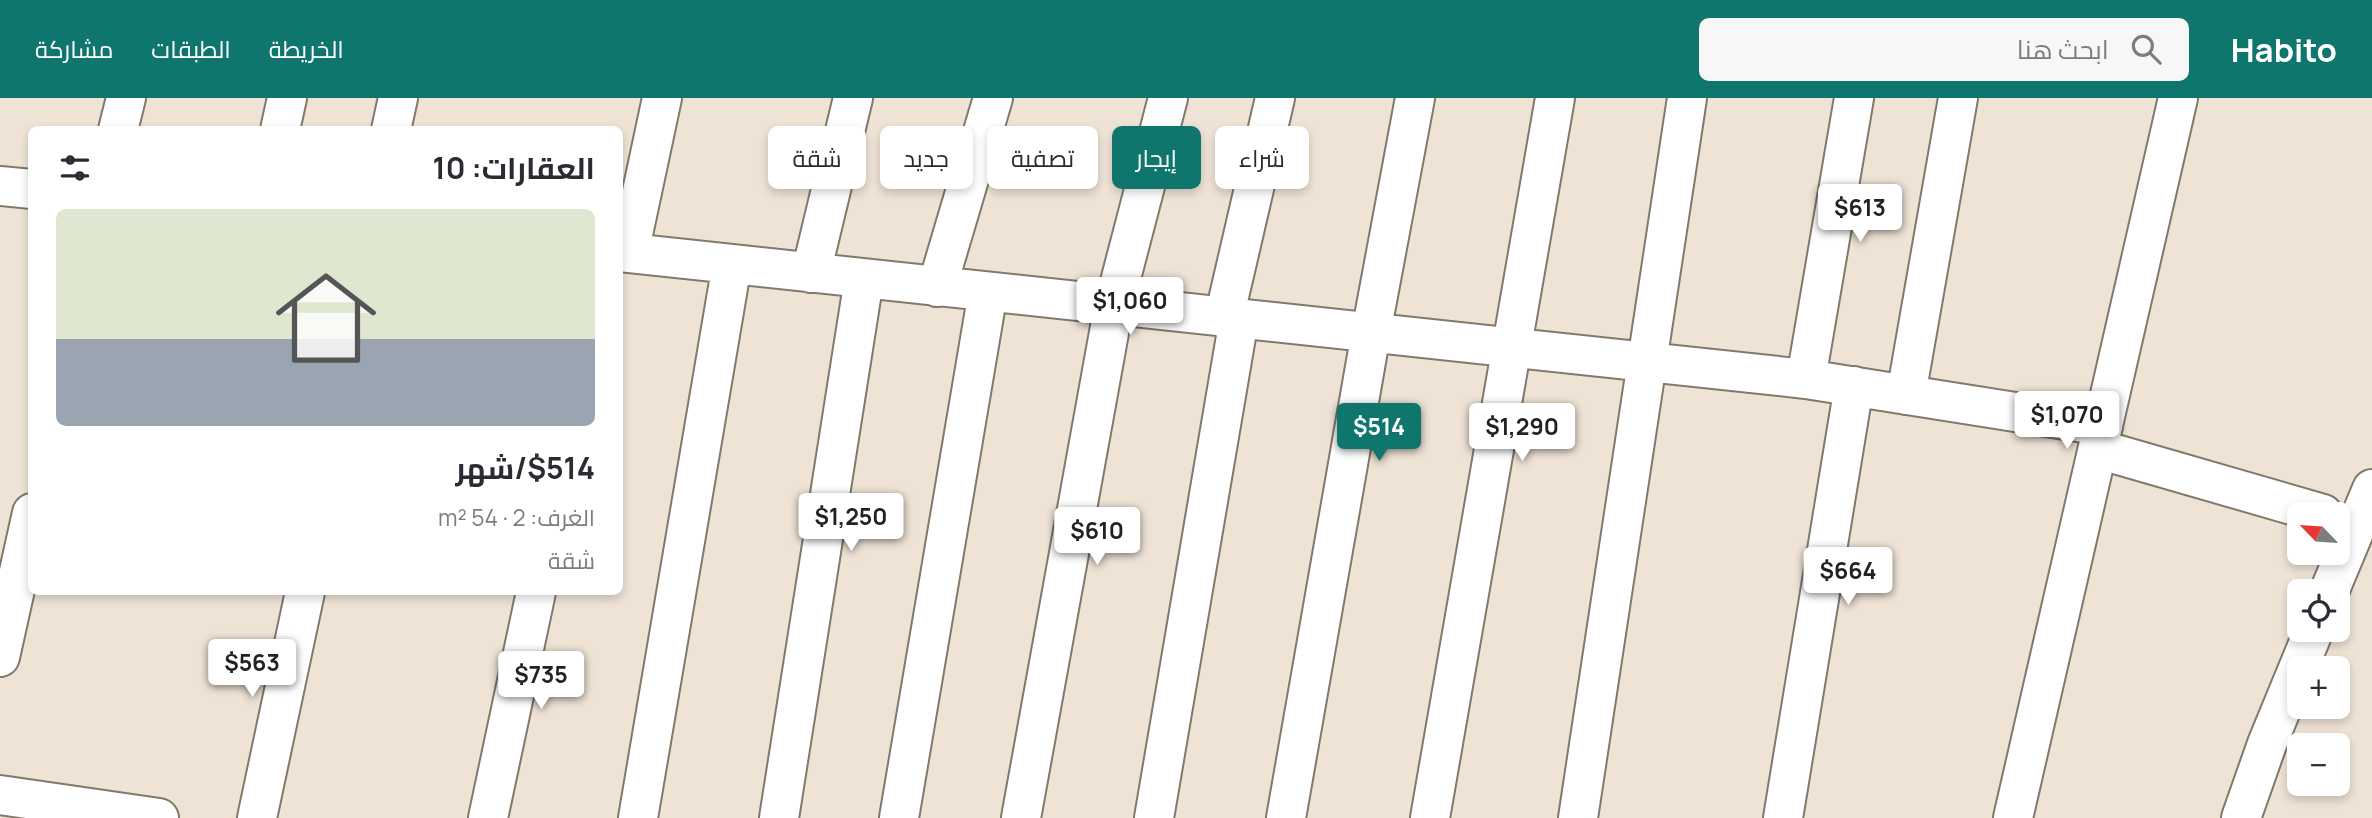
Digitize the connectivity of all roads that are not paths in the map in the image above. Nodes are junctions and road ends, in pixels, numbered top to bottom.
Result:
1 (126, 98) edge
2 (287, 98) edge
3 (398, 98) edge
4 (662, 98) edge
5 (853, 98) edge
6 (993, 98) edge
7 (1168, 98) edge
8 (1275, 98) edge
9 (1415, 98) edge
10 (1555, 98) edge
11 (1686, 98) edge
12 (1854, 98) edge
13 (1958, 98) edge
14 (2178, 98) edge
15 (119, 126) edge
16 (281, 126) edge
17 (392, 126) edge
18 (0, 186) edge
19 (28, 189) edge
20 (624, 253) edge
21 (732, 264) junction
22 (811, 273) junction
23 (864, 279) junction
24 (937, 287) junction
25 (988, 292) junction
26 (1114, 305) junction
27 (1231, 318) junction
28 (1371, 333) junction
29 (1512, 349) junction
30 (1646, 363) junction
31 (1807, 379) junction
32 (1854, 386) junction
33 (1906, 395) junction
34 (2101, 438) junction
35 (2372, 489) edge
36 (2289, 502) edge
37 (2350, 509) edge
38 (28, 531) edge
39 (304, 595) edge
40 (535, 595) edge
41 (2309, 642) edge
42 (0, 657) edge
43 (14, 804) edge
44 (159, 818) edge
45 (257, 818) edge
46 (488, 818) edge
47 (638, 818) edge
48 (779, 818) edge
49 (899, 818) edge
50 (1021, 818) edge
51 (1154, 818) edge
52 (1286, 818) edge
53 (1430, 818) edge
54 (1578, 818) edge
55 (1783, 818) edge
56 (2013, 818) edge
57 (2241, 818) edge

1 - 15 street
2 - 16 street
3 - 17 street
4 - 20 street
5 - 22 street
6 - 24 street
7 - 26 street
8 - 27 street
9 - 28 street
10 - 29 street
11 - 30 street
12 - 31 street
13 - 33 street
14 - 34 street
18 - 19 street
20 - 21 street
21 - 22 street
21 - 47 street
22 - 23 street
23 - 24 street
23 - 48 street
24 - 25 street
25 - 26 street
25 - 49 street
26 - 27 street
26 - 50 street
27 - 28 street
27 - 51 street
28 - 29 street
28 - 52 street
29 - 30 street
29 - 53 street
30 - 31 street
30 - 54 street
31 - 32 street
32 - 33 street
32 - 55 street
33 - 34 street
34 - 36 street
34 - 56 street
35 - 37 street
38 - 42 street
39 - 45 street
40 - 46 street
41 - 57 street
43 - 44 street

